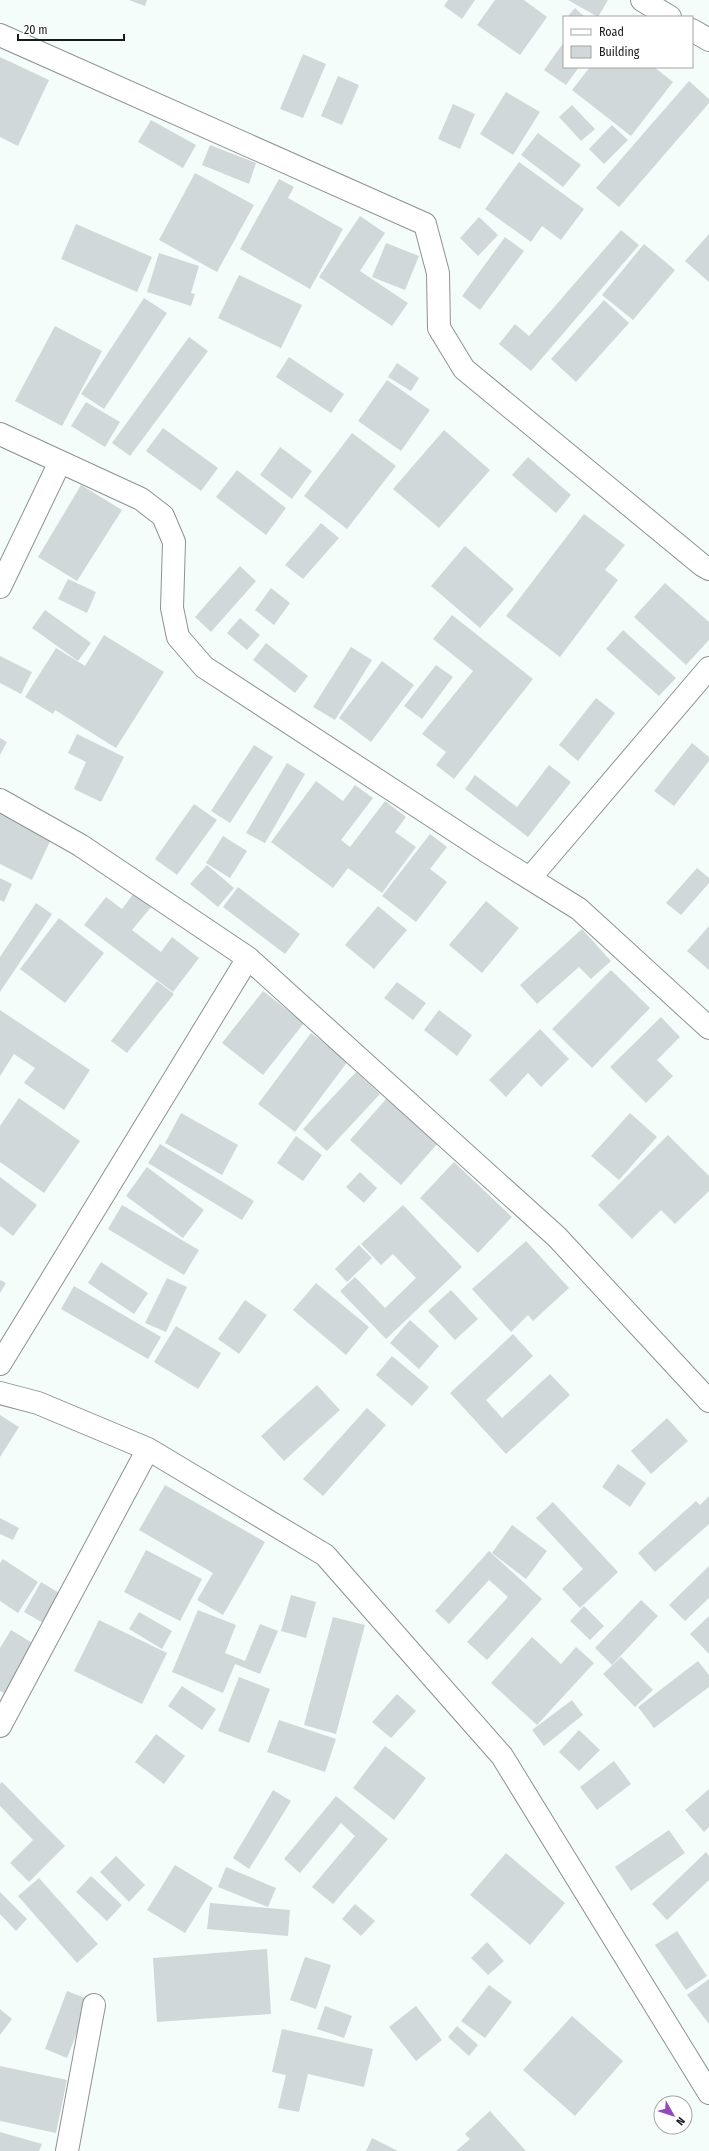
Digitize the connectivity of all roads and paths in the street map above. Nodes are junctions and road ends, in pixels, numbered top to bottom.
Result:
1 (642, 0) edge
2 (668, 16) edge
3 (693, 31) edge
4 (0, 35) edge
5 (709, 40) edge
6 (0, 434) edge
7 (60, 462) junction
8 (709, 569) edge
9 (0, 587) edge
10 (709, 668) edge
11 (0, 800) edge
12 (530, 878) junction
13 (248, 958) junction
14 (709, 1028) edge
15 (0, 1364) edge
16 (0, 1393) edge
17 (709, 1401) edge
18 (148, 1448) junction
19 (0, 1726) edge
20 (94, 2005) dead end
21 (709, 2093) edge
22 (67, 2151) edge

1 - 2 street
3 - 5 street
4 - 8 street
6 - 7 street
7 - 9 street
7 - 12 street
10 - 12 street
11 - 13 street
12 - 14 street
13 - 15 street
13 - 17 street
16 - 18 street
18 - 19 street
18 - 21 street
20 - 22 street

